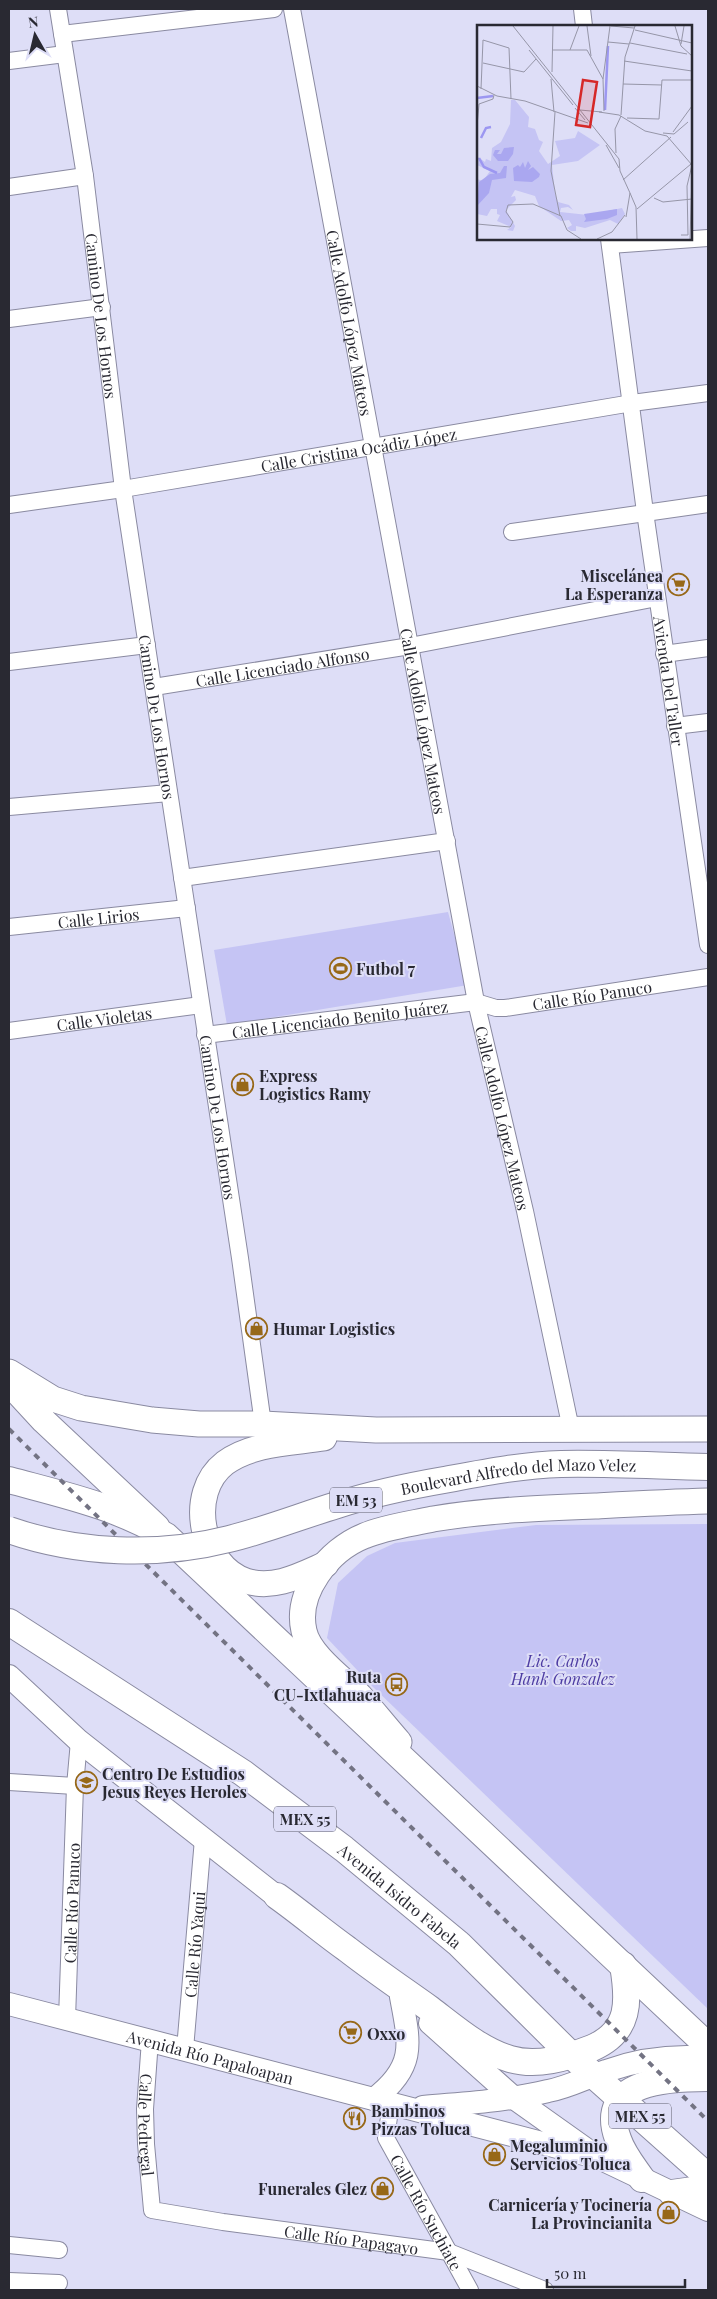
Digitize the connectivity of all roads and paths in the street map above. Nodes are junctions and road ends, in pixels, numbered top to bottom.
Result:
1 (58, 9) edge
2 (274, 9) edge
3 (292, 9) edge
4 (582, 9) edge
5 (584, 25) edge
6 (62, 34) junction
7 (64, 54) junction
8 (9, 61) edge
9 (85, 176) junction
10 (9, 186) edge
11 (708, 238) edge
12 (692, 239) edge
13 (659, 240) edge
14 (610, 242) edge
15 (102, 307) junction
16 (9, 319) edge
17 (708, 393) edge
18 (632, 404) junction
19 (374, 447) junction
20 (123, 489) junction
21 (708, 504) edge
22 (9, 505) edge
23 (644, 512) junction
24 (512, 532) dead end
25 (657, 598) junction
26 (147, 645) junction
27 (410, 646) junction
28 (708, 648) edge
29 (664, 654) junction
30 (9, 662) edge
31 (154, 687) junction
32 (708, 722) edge
33 (675, 726) junction
34 (169, 793) junction
35 (9, 807) edge
36 (447, 842) junction
37 (182, 878) junction
38 (187, 908) junction
39 (9, 927) edge
40 (708, 945) edge
41 (708, 978) edge
42 (476, 1002) junction
43 (201, 1005) junction
44 (9, 1031) edge
45 (205, 1035) junction
46 (9, 1372) edge
47 (9, 1383) edge
48 (263, 1424) junction
49 (571, 1429) junction
50 (708, 1429) edge
51 (376, 1430) junction
52 (708, 1467) edge
53 (9, 1480) edge
54 (708, 1501) edge
55 (9, 1530) edge
56 (166, 1536) junction
57 (326, 1564) junction
58 (9, 1622) edge
59 (9, 1676) edge
60 (80, 1741) junction
61 (9, 1782) edge
62 (75, 1786) junction
63 (447, 1800) junction
64 (203, 1839) junction
65 (277, 1896) junction
66 (623, 1965) junction
67 (401, 1997) junction
68 (9, 2004) edge
69 (67, 2019) junction
70 (150, 2040) junction
71 (708, 2046) edge
72 (186, 2049) junction
73 (571, 2055) junction
74 (708, 2058) edge
75 (594, 2075) junction
76 (708, 2078) edge
77 (514, 2098) junction
78 (621, 2100) junction
79 (392, 2103) junction
80 (597, 2158) junction
81 (708, 2177) edge
82 (642, 2179) junction
83 (708, 2188) edge
84 (672, 2194) junction
85 (152, 2210) joint
86 (708, 2210) edge
87 (9, 2245) edge
88 (59, 2250) dead end
89 (450, 2252) junction
90 (9, 2281) edge
91 (59, 2283) dead end
92 (470, 2290) edge
93 (545, 2290) edge

1 - 6 street, Camino De Los Hornos
2 - 6 street
3 - 19 street, Calle Adolfo López Mateos
4 - 5 street
6 - 7 street, Camino De Los Hornos
7 - 8 street
7 - 9 street, Camino De Los Hornos
9 - 10 street
9 - 15 street, Camino De Los Hornos
11 - 12 street
13 - 14 street
14 - 18 street, Avienda Del Taller
15 - 16 street
15 - 20 street, Camino De Los Hornos
17 - 18 street, Calle Cristina Ocádiz López
18 - 19 street, Calle Cristina Ocádiz López
18 - 23 street, Avienda Del Taller
19 - 20 street, Calle Cristina Ocádiz López
19 - 27 street, Calle Adolfo López Mateos
20 - 22 street, Calle Cristina Ocádiz López
20 - 26 street, Camino De Los Hornos
21 - 23 street
23 - 24 street
23 - 25 street, Avienda Del Taller
25 - 27 street, Calle Licenciado Alfonso
25 - 29 street, Avienda Del Taller
26 - 30 street
26 - 31 street, Camino De Los Hornos
27 - 31 street, Calle Licenciado Alfonso
27 - 36 street, Calle Adolfo López Mateos
28 - 29 street
29 - 33 street, Avienda Del Taller
31 - 34 street, Camino De Los Hornos
32 - 33 street
33 - 40 street, Avienda Del Taller
34 - 35 street
34 - 37 street, Camino De Los Hornos
36 - 37 street
36 - 42 street, Calle Adolfo López Mateos
37 - 38 street, Camino De Los Hornos
38 - 39 street, Calle Lirios
38 - 43 street, Camino De Los Hornos
41 - 42 street, Calle Río Panuco
42 - 45 street, Calle Licenciado Benito Juárez
42 - 49 street, Calle Adolfo López Mateos
43 - 44 street, Calle Violetas
43 - 45 street, Camino De Los Hornos
45 - 48 street, Camino De Los Hornos
46 - 48 main road
47 - 56 main road
48 - 51 main road
49 - 50 main road
49 - 51 main road
51 - 57 main road
52 - 55 highway, Boulevard Alfredo del Mazo Velez / EM 53, bridge
53 - 56 highway
54 - 57 main road
56 - 63 highway
57 - 63 main road
58 - 73 highway, Avenida Isidro Fabela / MEX 55
59 - 60 main road
60 - 62 street, Calle Río Panuco
60 - 64 main road
61 - 62 street
62 - 69 street, Calle Río Panuco
63 - 66 highway
64 - 65 main road
64 - 72 street, Calle Río Yaqui
65 - 67 main road
65 - 73 highway
66 - 71 highway
66 - 73 highway
67 - 77 main road
67 - 79 main road
68 - 69 main road, Avenida Río Papaloapan
69 - 70 main road, Avenida Río Papaloapan
70 - 72 main road, Avenida Río Papaloapan
70 - 85 street, Calle Pedregal
72 - 79 main road, Avenida Río Papaloapan
73 - 75 highway, Avenida Isidro Fabela / MEX 55
74 - 75 main road, Avenida Río Papaloapan
75 - 77 main road, Avenida Río Papaloapan
75 - 78 highway, Avenida Isidro Fabela / MEX 55
76 - 78 highway
77 - 79 main road, Avenida Río Papaloapan
77 - 80 main road
78 - 81 highway, Avenida Isidro Fabela / MEX 55
78 - 82 highway
79 - 80 main road, Avenida Río Papaloapan
79 - 89 street, Calle Río Suchiate
80 - 82 main road
82 - 84 main road
83 - 84 highway
84 - 86 main road
85 - 89 street, Calle Río Papagayo
87 - 88 street
89 - 92 street, Calle Río Suchiate
89 - 93 street, Calle Río Papagayo
90 - 91 street

